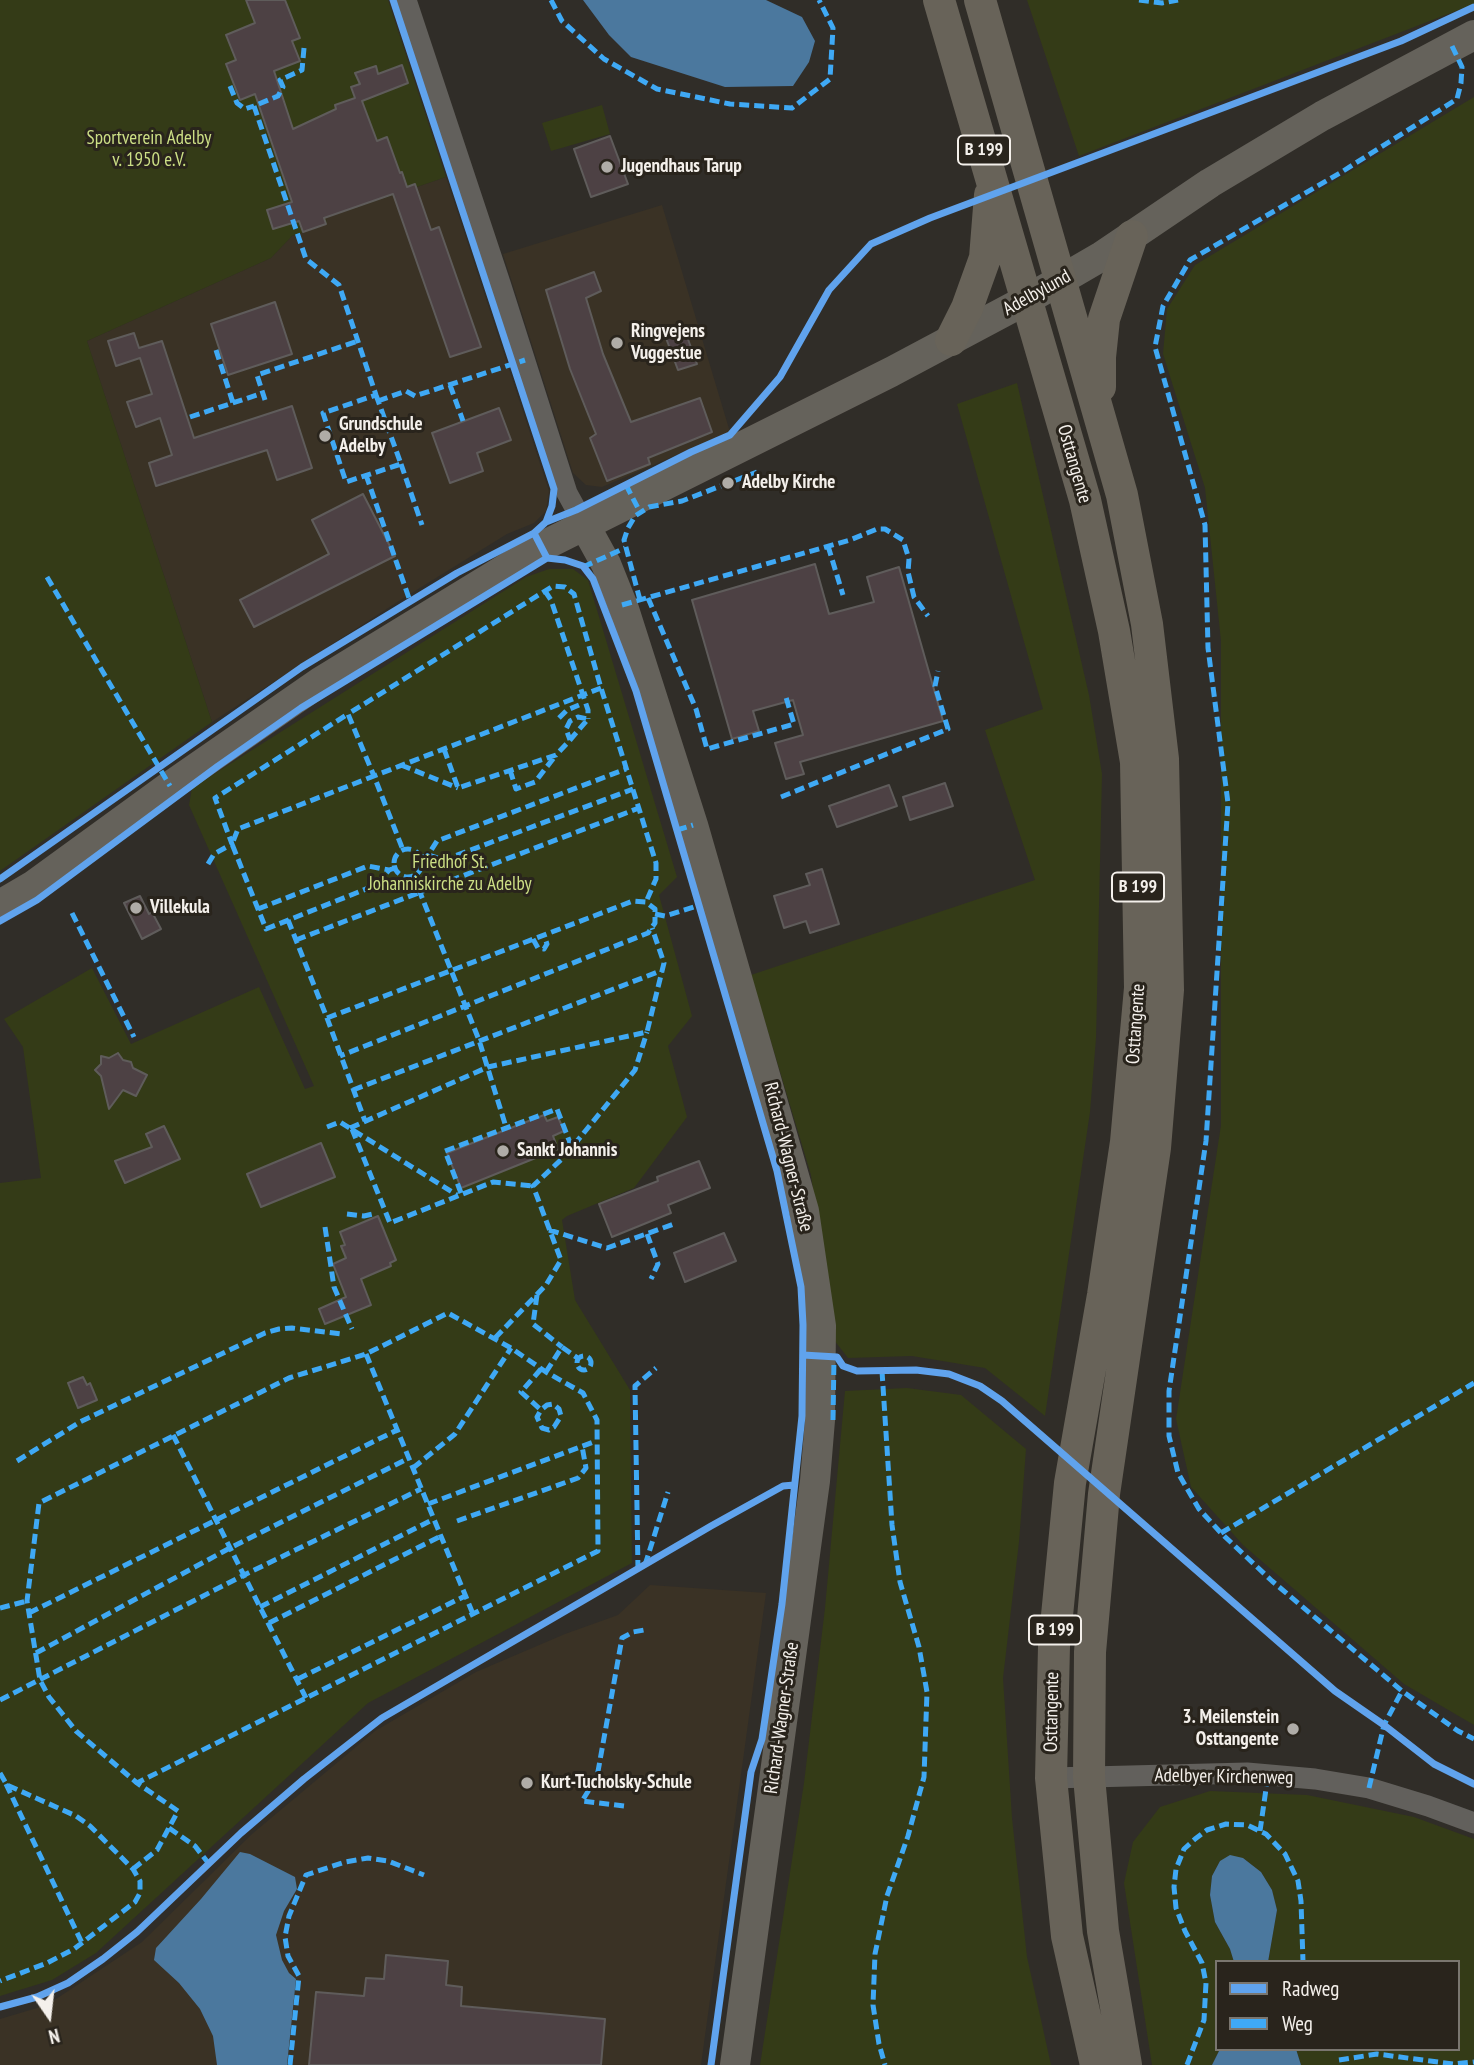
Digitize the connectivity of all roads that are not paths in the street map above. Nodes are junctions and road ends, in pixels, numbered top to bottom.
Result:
1 (406, 0) edge
2 (939, 0) edge
3 (980, 0) edge
4 (1474, 35) edge
5 (991, 176) junction
6 (1132, 236) junction
7 (1060, 280) junction
8 (1028, 299) junction
9 (951, 340) junction
10 (1100, 420) junction
11 (584, 524) junction
12 (0, 905) edge
13 (1088, 1777) junction
14 (1051, 1778) junction
15 (1474, 1823) edge
16 (735, 2065) edge
17 (1096, 2065) edge
18 (1126, 2065) edge

1 - 11 street
2 - 5 main road, Osttangente / B 199
3 - 7 main road, Osttangente / B 199
4 - 6 street, Adelbylund
5 - 8 main road, Osttangente / B 199
5 - 9 main road
6 - 7 street, Adelbylund
6 - 10 main road
7 - 8 street, Adelbylund
7 - 10 main road, Osttangente / B 199
8 - 9 street, Adelbylund
8 - 14 main road, Osttangente / B 199
9 - 11 street, Adelbylund
10 - 13 main road, Osttangente / B 199
11 - 12 street, Adelbylund
11 - 16 street, Richard-Wagner-Straße
13 - 14 street, Adelbyer Kirchenweg
13 - 15 street, Adelbyer Kirchenweg
13 - 18 main road, Osttangente / B 199
14 - 17 main road, Osttangente / B 199

